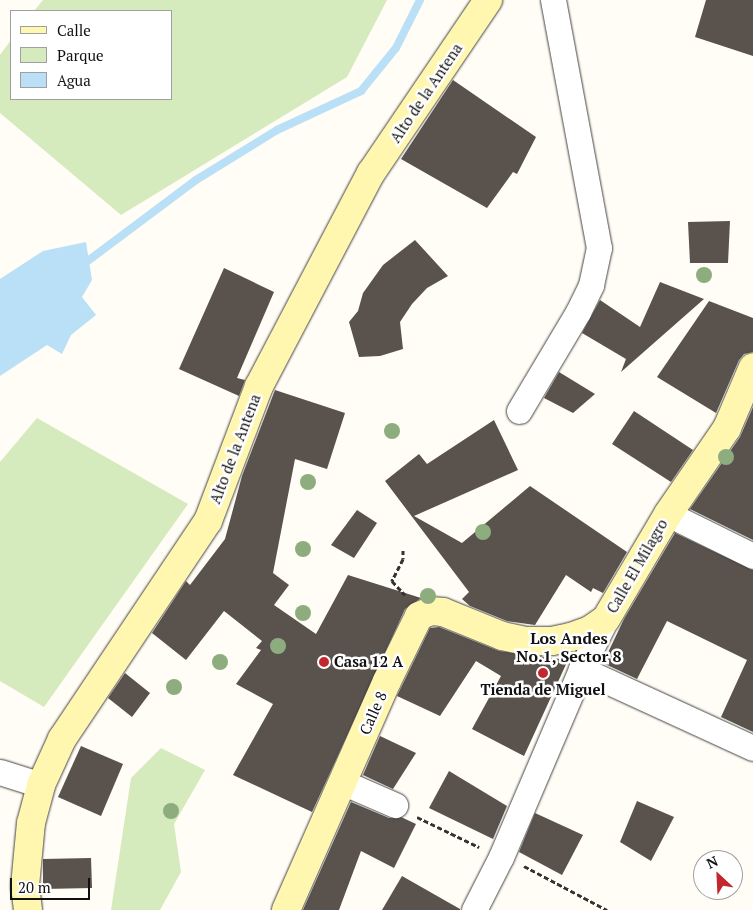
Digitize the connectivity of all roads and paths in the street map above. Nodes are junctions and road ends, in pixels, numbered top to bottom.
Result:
1 (488, 0) edge
2 (554, 0) edge
3 (753, 367) edge
4 (520, 411) dead end
5 (668, 514) junction
6 (403, 550) dead end
7 (753, 556) edge
8 (423, 613) junction
9 (606, 619) junction
10 (581, 669) junction
11 (753, 748) edge
12 (0, 772) edge
13 (342, 782) junction
14 (41, 785) junction
15 (395, 806) joint
16 (501, 857) junction
17 (28, 910) edge
18 (286, 910) edge
19 (474, 910) edge
20 (607, 910) edge

1 - 14 street, Alto de la Antena
2 - 4 street
3 - 5 street, Calle El Milagro
5 - 7 street
5 - 9 street, Calle El Milagro
6 - 8 path
8 - 9 street
8 - 13 street, Calle 8
9 - 10 street, Calle El Milagro
10 - 11 street
10 - 16 street, Calle El Milagro
12 - 14 street
13 - 15 street
13 - 18 street, Calle 8
14 - 17 street, Alto de la Antena
15 - 16 path
16 - 19 street, Calle El Milagro
16 - 20 path

